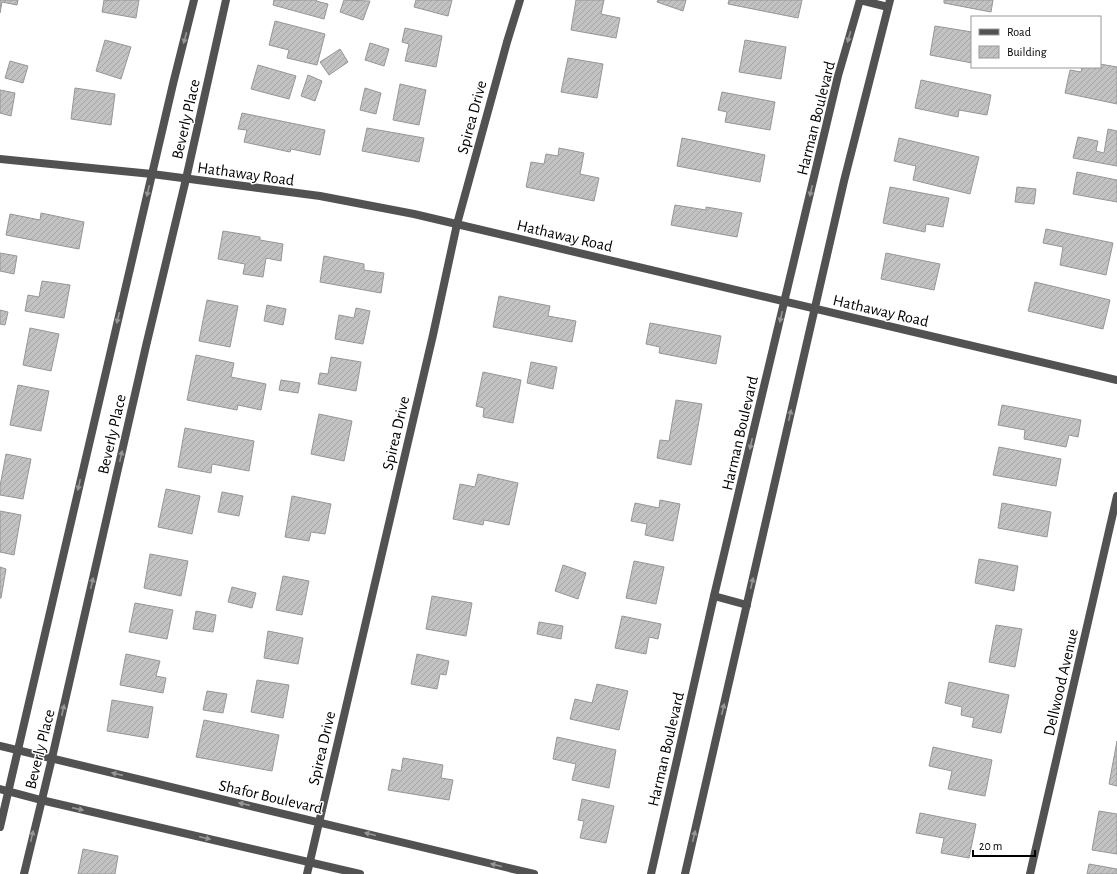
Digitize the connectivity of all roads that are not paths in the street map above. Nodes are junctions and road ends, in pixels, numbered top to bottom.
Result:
1 (194, 0) edge
2 (226, 0) edge
3 (520, 0) edge
4 (860, 0) edge
5 (889, 4) edge
6 (0, 159) edge
7 (152, 174) junction
8 (186, 179) junction
9 (457, 224) junction
10 (785, 302) junction
11 (815, 309) junction
12 (1117, 380) edge
13 (1117, 496) edge
14 (714, 596) junction
15 (747, 605) junction
16 (0, 746) edge
17 (17, 750) junction
18 (52, 758) junction
19 (0, 788) edge
20 (9, 790) junction
21 (41, 800) junction
22 (319, 821) junction
23 (0, 827) edge
24 (309, 862) junction
25 (24, 874) edge
26 (306, 874) edge
27 (360, 874) edge
28 (534, 874) edge
29 (651, 874) edge
30 (685, 874) edge
31 (1030, 874) edge

1 -> 7 street, Beverly Place
2 - 8 street, Beverly Place
3 - 9 street, Spirea Drive
4 - 5 street
4 -> 10 street, Harman Boulevard
5 - 11 street
6 - 7 street, Hathaway Road
7 - 8 street, Hathaway Road
7 -> 17 street, Beverly Place
8 - 9 street, Hathaway Road
18 -> 8 street, Beverly Place
9 - 10 street, Hathaway Road
9 - 22 street, Spirea Drive
10 - 11 street, Hathaway Road
10 -> 14 street, Harman Boulevard
11 - 12 street, Hathaway Road
15 -> 11 street
13 - 31 street, Dellwood Avenue
14 - 15 street
14 - 29 street, Harman Boulevard
30 -> 15 street
16 - 17 street, Shafor Boulevard
17 - 18 street, Shafor Boulevard
17 - 20 street, Beverly Place
18 - 21 street, Beverly Place
22 -> 18 street, Shafor Boulevard
19 - 20 street
20 - 21 street
20 - 23 street, Beverly Place
21 -> 24 street
25 -> 21 street, Beverly Place
22 - 24 street, Spirea Drive
28 -> 22 street, Shafor Boulevard
24 - 26 street, Spirea Drive
24 - 27 street

